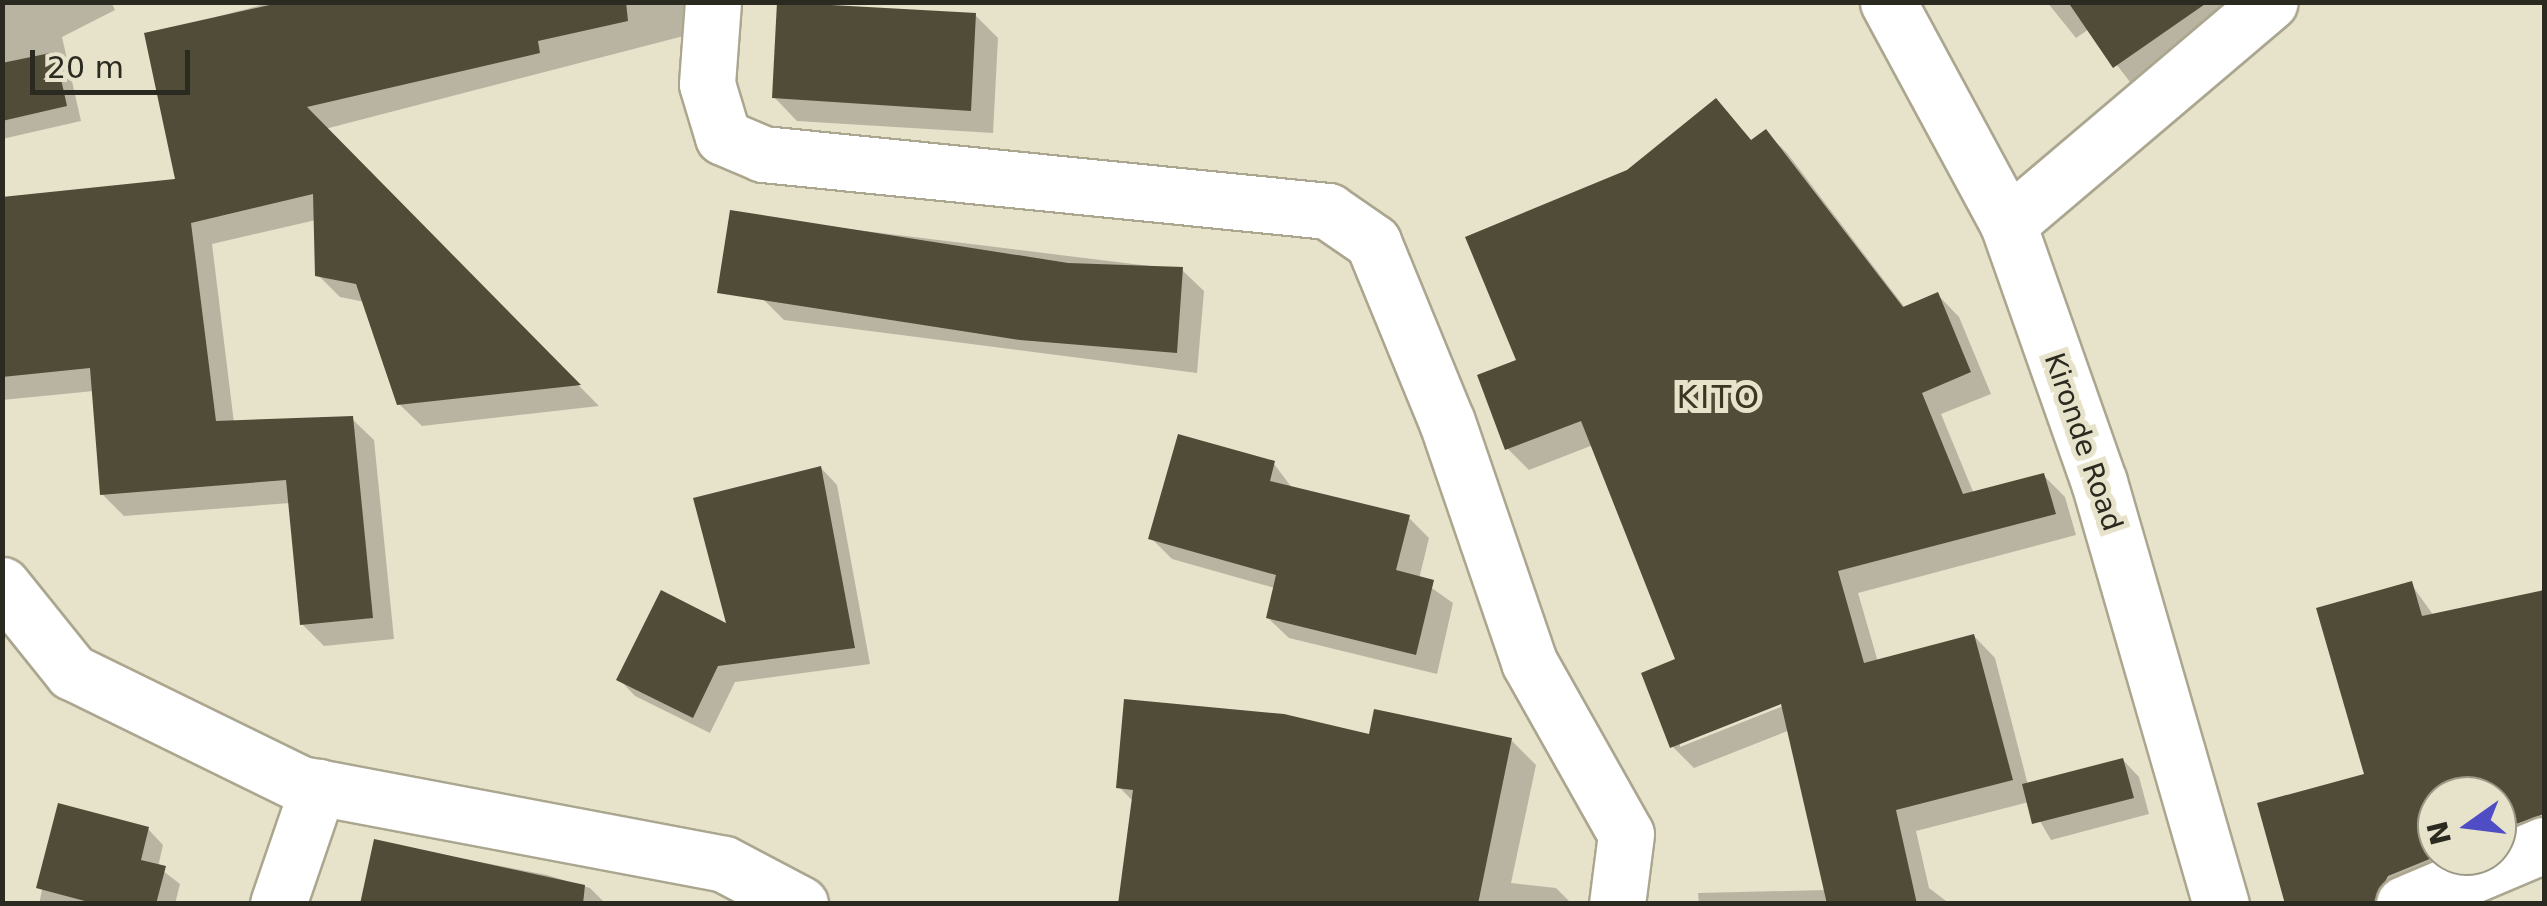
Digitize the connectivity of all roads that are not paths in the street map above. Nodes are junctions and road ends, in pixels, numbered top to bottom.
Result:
1 (713, 2) edge
2 (1888, 2) edge
3 (2270, 2) edge
4 (2008, 224) junction
5 (2, 586) edge
6 (318, 787) junction
7 (2544, 845) edge
8 (278, 904) edge
9 (800, 904) edge
10 (1617, 904) edge
11 (2221, 904) edge
12 (2404, 904) edge

1 - 10 street
2 - 4 street, Kironde Road
3 - 4 street
4 - 11 street, Kironde Road
5 - 6 street
6 - 8 street
6 - 9 street
7 - 12 street

